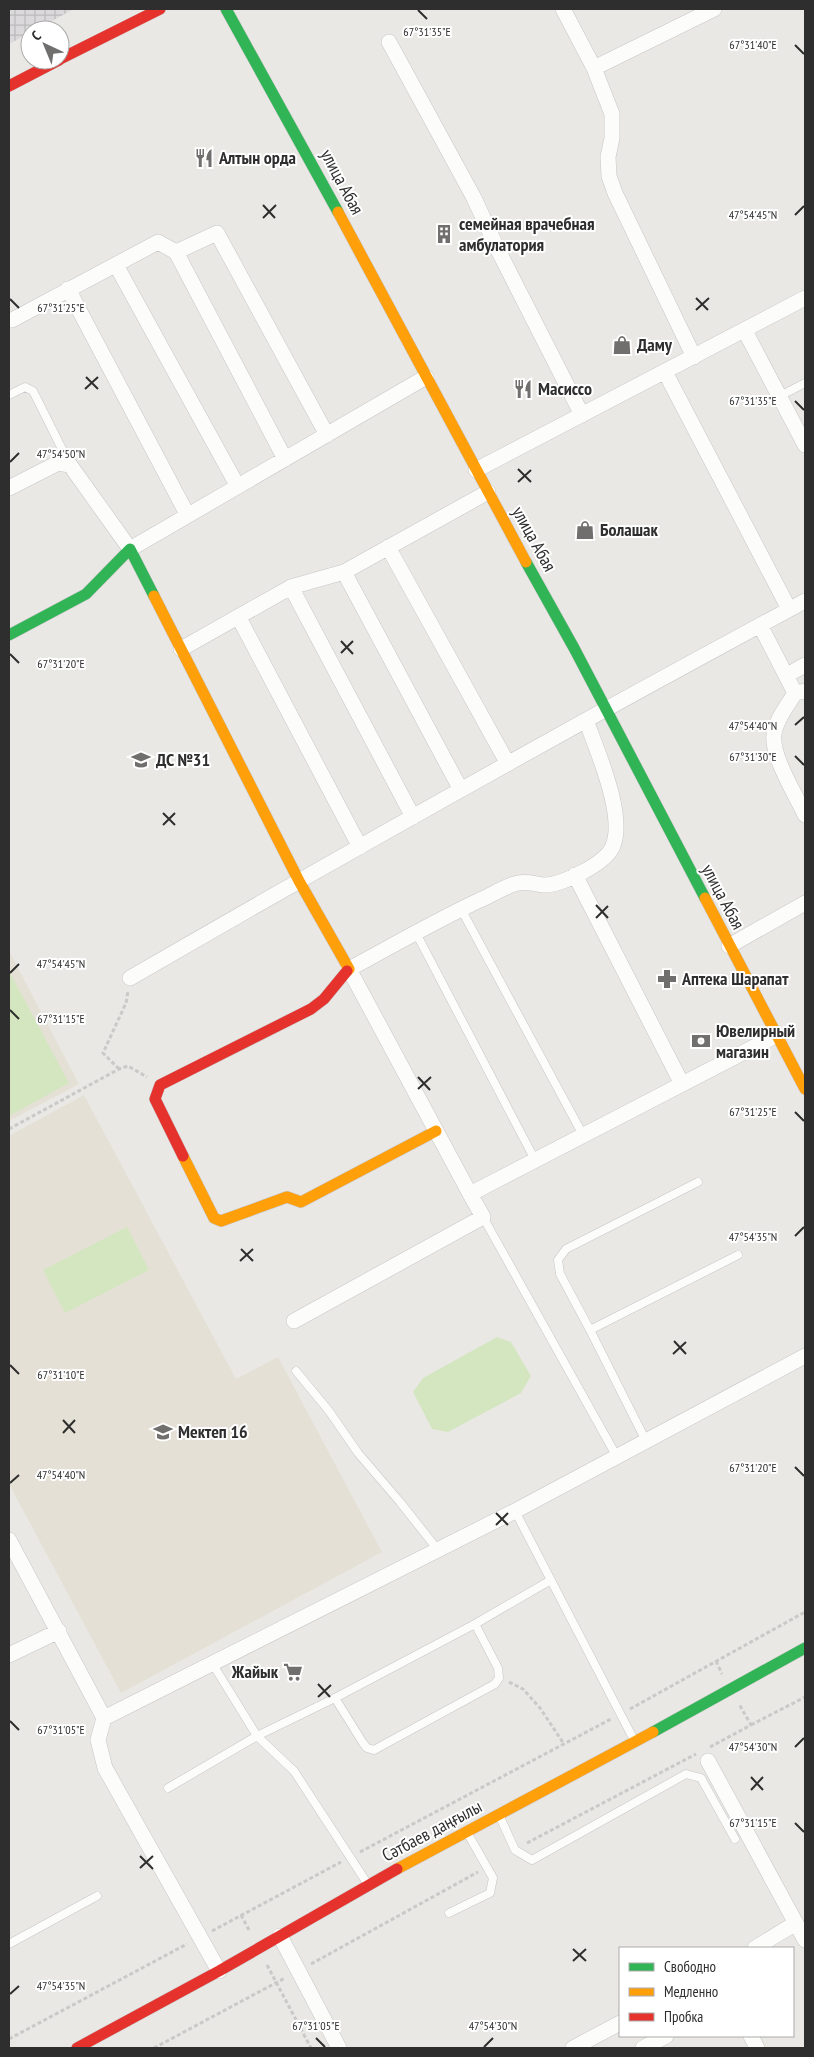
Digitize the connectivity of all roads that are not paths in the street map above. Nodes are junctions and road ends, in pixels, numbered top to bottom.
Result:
1 (160, 9) edge
2 (226, 9) edge
3 (563, 9) edge
4 (714, 9) edge
5 (389, 42) dead end
6 (70, 54) edge
7 (594, 68) junction
8 (40, 70) edge
9 (9, 86) edge
10 (176, 252) junction
11 (116, 265) junction
12 (68, 289) junction
13 (805, 298) edge
14 (12, 320) dead end
15 (745, 331) junction
16 (694, 357) junction
17 (665, 372) junction
18 (426, 377) junction
19 (805, 383) edge
20 (9, 395) edge
21 (780, 396) junction
22 (582, 415) junction
23 (327, 435) junction
24 (805, 445) edge
25 (285, 458) junction
26 (70, 465) junction
27 (476, 470) junction
28 (237, 486) junction
29 (9, 488) edge
30 (488, 492) junction
31 (187, 514) junction
32 (388, 547) junction
33 (130, 549) junction
34 (344, 572) junction
35 (291, 587) junction
36 (805, 601) edge
37 (789, 610) junction
38 (239, 618) junction
39 (760, 625) junction
40 (9, 635) edge
41 (181, 649) junction
42 (805, 665) edge
43 (787, 674) junction
44 (800, 692) edge
45 (606, 709) junction
46 (586, 720) junction
47 (508, 764) junction
48 (461, 790) junction
49 (805, 815) edge
50 (414, 817) junction
51 (360, 847) junction
52 (575, 875) junction
53 (299, 881) junction
54 (805, 903) edge
55 (461, 909) junction
56 (416, 933) junction
57 (729, 946) junction
58 (349, 969) junction
59 (130, 978) road end
60 (777, 1035) junction
61 (682, 1084) junction
62 (805, 1089) edge
63 (436, 1131) junction
64 (583, 1135) junction
65 (535, 1160) junction
66 (698, 1182) dead end
67 (470, 1194) junction
68 (482, 1217) junction
69 (738, 1255) dead end
70 (294, 1321) dead end
71 (590, 1330) junction
72 (805, 1356) edge
73 (296, 1371) dead end
74 (646, 1441) junction
75 (617, 1458) junction
76 (515, 1511) junction
77 (9, 1540) edge
78 (438, 1550) junction
79 (551, 1580) junction
80 (475, 1624) junction
81 (59, 1631) junction
82 (805, 1648) edge
83 (9, 1656) edge
84 (212, 1663) junction
85 (334, 1698) junction
86 (104, 1718) junction
87 (257, 1736) junction
88 (635, 1742) junction
89 (708, 1761) dead end
90 (168, 1788) dead end
91 (499, 1815) junction
92 (467, 1832) junction
93 (735, 1839) dead end
94 (368, 1885) junction
95 (97, 1896) dead end
96 (449, 1913) dead end
97 (796, 1923) junction
98 (280, 1936) junction
99 (805, 1940) edge
100 (9, 1944) edge
101 (757, 1947) edge
102 (219, 1971) junction
103 (619, 2024) edge
104 (664, 2037) edge
105 (77, 2048) edge
106 (339, 2048) edge
107 (573, 2048) edge
108 (643, 2048) edge

1 - 6 street
2 - 18 street, улица Абая
3 - 7 street
4 - 7 street
5 - 22 street
7 - 16 street
8 - 9 street
10 - 11 street
10 - 23 street
10 - 25 street
11 - 12 street
11 - 28 street
12 - 14 street
12 - 31 street
13 - 15 street
15 - 16 street
15 - 21 street
16 - 17 street
17 - 22 street
17 - 37 street
18 - 23 street
18 - 27 street, улица Абая
19 - 21 lane
20 - 26 lane
21 - 24 street
22 - 27 street
23 - 25 street
25 - 28 street
26 - 29 street
26 - 33 street
27 - 30 street, улица Абая
28 - 31 street
30 - 32 street
30 - 45 street, улица Абая
31 - 33 street
32 - 34 street
32 - 47 street
33 - 40 street
33 - 41 street
34 - 35 street
34 - 48 street
35 - 38 street
35 - 50 street
36 - 37 street
37 - 39 street
38 - 41 street
38 - 51 street
39 - 43 street
39 - 45 street
41 - 53 street
42 - 43 street
43 - 44 street
44 - 49 street
45 - 46 street
45 - 57 street, улица Абая
46 - 47 street
46 - 52 street
47 - 48 street
48 - 50 street
50 - 51 street
51 - 53 street
52 - 55 street
52 - 61 street
53 - 58 street
53 - 59 street
54 - 57 street
55 - 56 street
55 - 64 lane
56 - 58 street
56 - 65 lane
57 - 60 street, улица Абая
58 - 63 street
58 - 63 street
60 - 61 street
60 - 62 street, улица Абая
61 - 64 street
63 - 67 street
64 - 65 street
65 - 67 street
66 - 71 lane
67 - 68 street
68 - 70 street
68 - 75 lane
69 - 71 lane
71 - 74 lane
72 - 74 street
73 - 78 lane
74 - 75 street
75 - 76 street
76 - 78 street
76 - 79 lane
77 - 81 street
78 - 84 street
79 - 80 lane
79 - 88 lane
80 - 85 lane
80 - 85 lane
81 - 83 street
81 - 86 street
82 - 88 street, Сәтбаев даңғылы
84 - 86 street
84 - 87 lane
85 - 87 lane
86 - 102 street
87 - 90 lane
87 - 94 lane
88 - 91 street, Сәтбаев даңғылы
89 - 97 street
91 - 92 street, Сәтбаев даңғылы
91 - 93 lane
92 - 94 street, Сәтбаев даңғылы
92 - 96 lane
94 - 98 street, Сәтбаев даңғылы
95 - 100 lane
97 - 99 street
97 - 101 street
98 - 102 street, Сәтбаев даңғылы
98 - 106 street
102 - 105 street, Сәтбаев даңғылы
103 - 107 street
104 - 108 street

